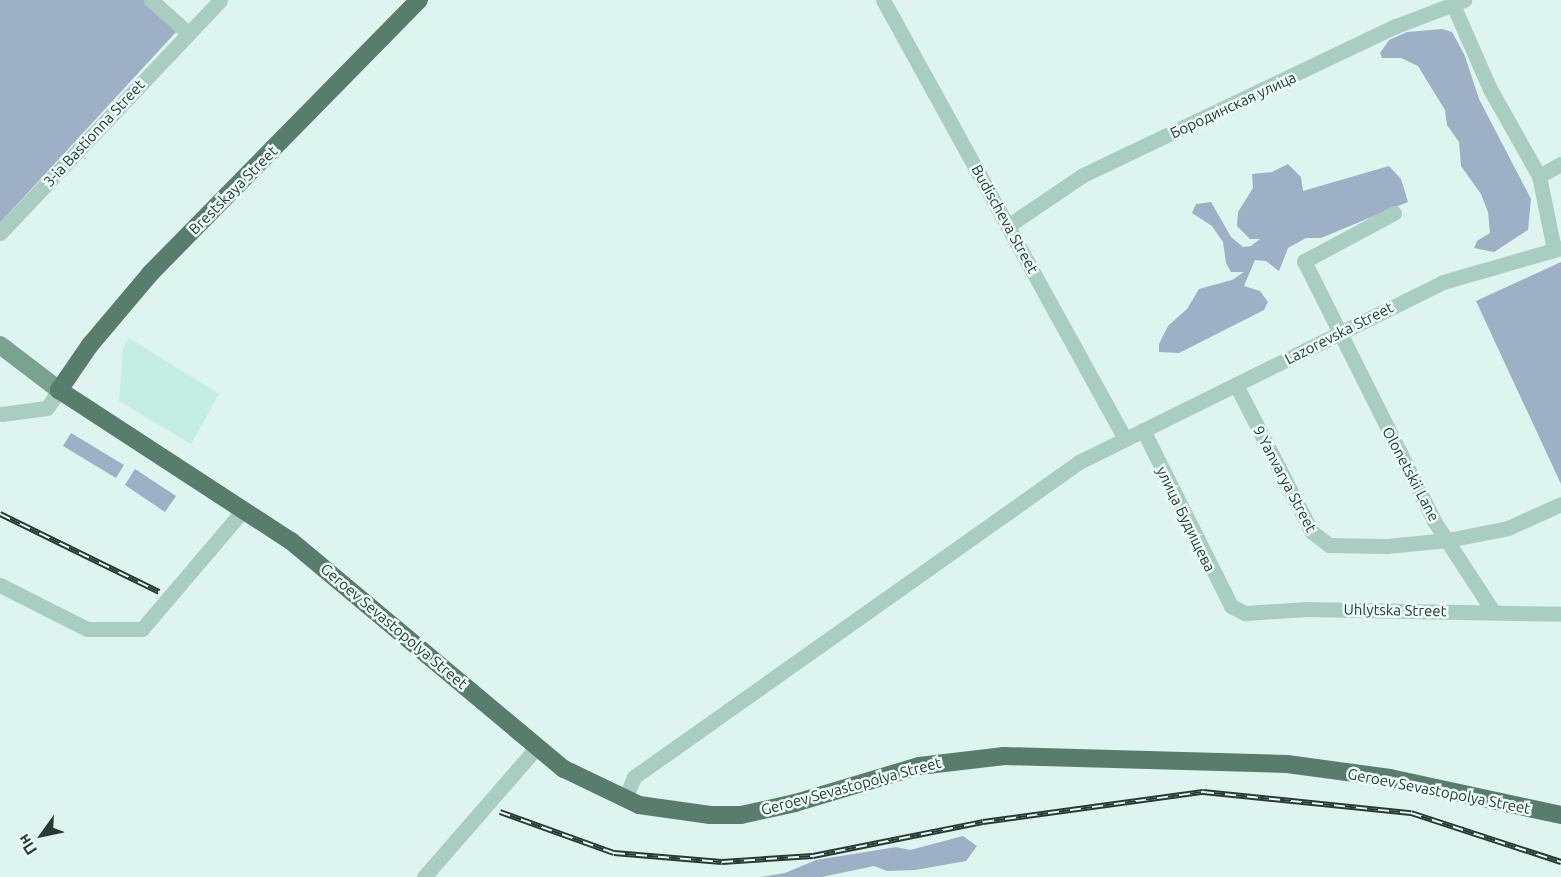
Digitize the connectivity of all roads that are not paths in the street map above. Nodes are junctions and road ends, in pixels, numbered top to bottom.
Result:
1 (151, 0) edge
2 (220, 0) edge
3 (419, 0) edge
4 (882, 0) edge
5 (1459, 3) edge
6 (188, 33) junction
7 (1561, 164) edge
8 (1539, 176) junction
9 (1394, 213) dead end
10 (1009, 225) junction
11 (0, 233) edge
12 (1557, 248) edge
13 (1337, 332) junction
14 (0, 345) edge
15 (1237, 387) junction
16 (59, 390) junction
17 (2, 414) dead end
18 (1143, 430) junction
19 (1125, 439) junction
20 (1561, 504) edge
21 (244, 509) junction
22 (1448, 540) junction
23 (0, 585) edge
24 (1231, 606) joint
25 (1493, 611) junction
26 (1561, 614) edge
27 (536, 748) junction
28 (625, 799) junction
29 (1561, 815) edge
30 (424, 877) edge

1 - 6 street
2 - 6 street, 3-ia Bastionna Street
3 - 16 main road, Brestskaya Street
4 - 10 street, Budischeva Street
5 - 8 street
5 - 10 street, Бородинская улица
6 - 11 street, 3-ia Bastionna Street
7 - 8 street
8 - 12 street
9 - 13 street, Olonetskii Lane
10 - 19 street, Budischeva Street
12 - 13 street, Lazorevska Street
13 - 15 street, Lazorevska Street
13 - 22 street, Olonetskii Lane
14 - 16 main road, Geroev Sevastopolya Street
15 - 18 street, Lazorevska Street
15 - 22 street, 9 Yanvarya Street
16 - 17 street
16 - 21 main road, Geroev Sevastopolya Street
18 - 19 street, Lazorevska Street
18 - 24 street, улица Будищева
19 - 28 street, Lazorevska Street
20 - 22 street, 9 Yanvarya Street
21 - 23 street
21 - 27 main road, Geroev Sevastopolya Street
22 - 25 street, Olonetskii Lane
24 - 25 street, Uhlytska Street
25 - 26 street, Uhlytska Street
27 - 28 main road, Geroev Sevastopolya Street
27 - 30 street
28 - 29 main road, Geroev Sevastopolya Street

